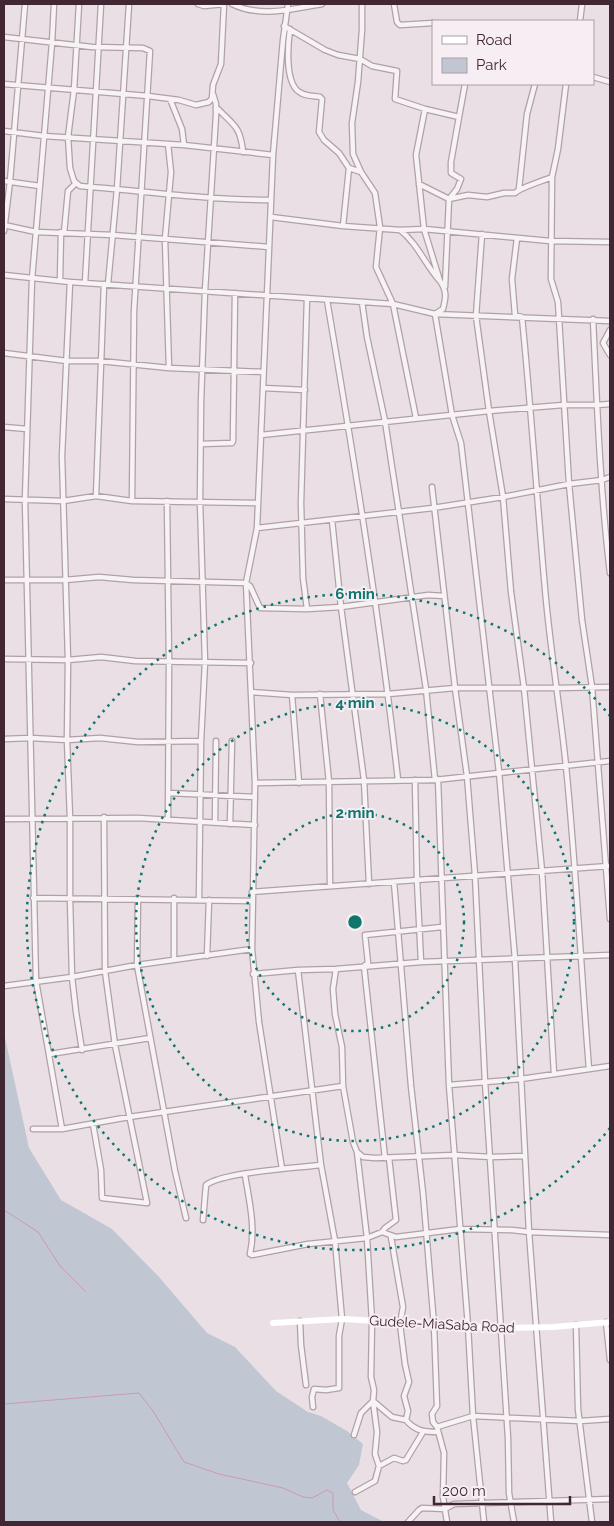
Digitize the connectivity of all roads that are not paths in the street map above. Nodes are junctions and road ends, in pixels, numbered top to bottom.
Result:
1 (25, 4) edge
2 (54, 4) edge
3 (78, 4) edge
4 (101, 4) edge
5 (129, 4) edge
6 (198, 4) edge
7 (224, 4) edge
8 (232, 4) edge
9 (250, 4) edge
10 (288, 4) edge
11 (322, 4) edge
12 (362, 4) edge
13 (394, 4) edge
14 (582, 4) edge
15 (250, 10) junction
16 (287, 10) junction
17 (580, 20) edge
18 (432, 23) edge
19 (284, 26) junction
20 (290, 29) junction
21 (4, 37) edge
22 (21, 39) junction
23 (52, 43) junction
24 (77, 45) junction
25 (126, 46) junction
26 (99, 48) junction
27 (360, 59) junction
28 (594, 77) edge
29 (610, 82) edge
30 (4, 84) edge
31 (18, 85) junction
32 (464, 85) edge
33 (535, 85) edge
34 (566, 85) edge
35 (47, 88) junction
36 (74, 90) junction
37 (97, 91) junction
38 (122, 94) junction
39 (213, 94) junction
40 (148, 96) junction
41 (170, 99) junction
42 (216, 107) junction
43 (425, 109) junction
44 (459, 117) junction
45 (4, 131) edge
46 (14, 132) junction
47 (44, 136) junction
48 (68, 137) junction
49 (94, 139) junction
50 (120, 141) junction
51 (145, 144) junction
52 (168, 144) junction
53 (184, 145) junction
54 (213, 149) junction
55 (243, 152) junction
56 (273, 155) junction
57 (349, 168) junction
58 (361, 172) junction
59 (552, 177) junction
60 (4, 181) edge
61 (10, 181) junction
62 (76, 183) junction
63 (419, 184) junction
64 (40, 186) junction
65 (91, 187) junction
66 (116, 189) junction
67 (519, 189) junction
68 (142, 192) junction
69 (169, 193) junction
70 (211, 196) junction
71 (449, 199) junction
72 (271, 200) junction
73 (271, 217) junction
74 (4, 225) edge
75 (343, 226) junction
76 (380, 227) junction
77 (424, 229) junction
78 (400, 230) junction
79 (4, 231) edge
80 (448, 231) junction
81 (36, 232) junction
82 (63, 232) junction
83 (482, 234) junction
84 (89, 235) junction
85 (113, 235) junction
86 (139, 237) junction
87 (517, 238) junction
88 (165, 240) junction
89 (550, 241) junction
90 (610, 242) edge
91 (208, 243) junction
92 (269, 247) junction
93 (4, 275) edge
94 (32, 278) junction
95 (60, 281) junction
96 (440, 281) junction
97 (70, 282) junction
98 (85, 283) junction
99 (106, 284) junction
100 (135, 286) junction
101 (165, 288) junction
102 (445, 288) junction
103 (205, 291) junction
104 (235, 293) junction
105 (267, 294) junction
106 (306, 298) junction
107 (327, 300) junction
108 (362, 302) junction
109 (393, 304) junction
110 (435, 314) junction
111 (476, 316) junction
112 (522, 317) junction
113 (559, 318) junction
114 (593, 319) junction
115 (610, 321) edge
116 (610, 330) edge
117 (4, 353) edge
118 (610, 355) edge
119 (66, 361) junction
120 (100, 361) junction
121 (134, 365) junction
122 (168, 368) junction
123 (203, 370) junction
124 (234, 370) junction
125 (264, 372) junction
126 (263, 388) junction
127 (305, 390) junction
128 (610, 404) edge
129 (563, 405) junction
130 (597, 405) junction
131 (531, 408) junction
132 (489, 411) junction
133 (452, 415) junction
134 (416, 418) junction
135 (385, 422) junction
136 (348, 426) junction
137 (4, 427) edge
138 (27, 429) junction
139 (304, 430) junction
140 (260, 435) junction
141 (201, 444) junction
142 (610, 477) edge
143 (602, 480) junction
144 (569, 484) junction
145 (432, 487) dead end
146 (538, 489) junction
147 (96, 496) junction
148 (503, 497) junction
149 (4, 499) edge
150 (24, 500) junction
151 (63, 501) junction
152 (167, 501) junction
153 (468, 501) junction
154 (132, 502) junction
155 (200, 502) junction
156 (257, 503) junction
157 (433, 508) junction
158 (399, 512) junction
159 (362, 516) junction
160 (332, 520) junction
161 (303, 523) junction
162 (257, 528) junction
163 (610, 573) edge
164 (4, 580) edge
165 (27, 580) junction
166 (65, 580) junction
167 (167, 581) junction
168 (202, 583) junction
169 (246, 583) junction
170 (444, 596) junction
171 (412, 598) junction
172 (375, 603) junction
173 (341, 607) junction
174 (307, 609) junction
175 (4, 659) edge
176 (29, 660) junction
177 (68, 660) junction
178 (169, 662) junction
179 (205, 662) junction
180 (251, 663) junction
181 (592, 687) junction
182 (610, 687) edge
183 (455, 688) junction
184 (489, 688) junction
185 (524, 688) junction
186 (557, 688) junction
187 (426, 690) junction
188 (251, 692) junction
189 (292, 694) junction
190 (320, 694) junction
191 (353, 694) junction
192 (388, 694) junction
193 (31, 738) junction
194 (4, 739) edge
195 (67, 740) junction
196 (201, 741) junction
197 (216, 741) dead end
198 (232, 741) dead end
199 (169, 742) junction
200 (610, 761) edge
201 (598, 762) junction
202 (566, 766) junction
203 (531, 769) junction
204 (499, 772) junction
205 (467, 776) junction
206 (436, 779) junction
207 (364, 780) junction
208 (398, 780) junction
209 (415, 780) junction
210 (328, 782) junction
211 (255, 783) junction
212 (299, 783) junction
213 (169, 793) junction
214 (200, 795) junction
215 (215, 796) junction
216 (231, 797) junction
217 (255, 797) junction
218 (104, 817) junction
219 (70, 818) junction
220 (4, 819) edge
221 (33, 819) junction
222 (168, 820) junction
223 (199, 822) junction
224 (215, 823) junction
225 (230, 824) junction
226 (255, 825) junction
227 (609, 866) edge
228 (575, 868) junction
229 (542, 871) junction
230 (508, 874) junction
231 (475, 875) junction
232 (442, 878) junction
233 (417, 880) junction
234 (394, 882) junction
235 (368, 884) junction
236 (330, 886) junction
237 (252, 892) junction
238 (34, 898) junction
239 (70, 898) junction
240 (106, 898) junction
241 (138, 898) junction
242 (174, 898) junction
243 (199, 900) junction
244 (209, 900) junction
245 (252, 901) junction
246 (610, 919) edge
247 (442, 926) junction
248 (420, 929) junction
249 (398, 932) junction
250 (252, 949) junction
251 (610, 955) edge
252 (208, 956) junction
253 (580, 956) junction
254 (547, 958) junction
255 (515, 959) junction
256 (174, 960) junction
257 (480, 960) junction
258 (444, 961) junction
259 (421, 962) junction
260 (401, 964) junction
261 (138, 965) junction
262 (364, 966) junction
263 (336, 969) junction
264 (298, 970) junction
265 (106, 971) junction
266 (254, 974) junction
267 (72, 977) junction
268 (36, 981) junction
269 (4, 986) edge
270 (150, 1038) junction
271 (115, 1045) junction
272 (82, 1050) junction
273 (50, 1054) junction
274 (610, 1066) edge
275 (589, 1069) junction
276 (554, 1074) junction
277 (521, 1079) junction
278 (485, 1082) junction
279 (449, 1085) junction
280 (344, 1086) junction
281 (313, 1091) junction
282 (271, 1096) junction
283 (165, 1113) junction
284 (129, 1117) junction
285 (93, 1124) junction
286 (33, 1129) dead end
287 (62, 1129) junction
288 (356, 1152) junction
289 (454, 1155) junction
290 (419, 1156) junction
291 (524, 1156) junction
292 (491, 1157) junction
293 (387, 1158) junction
294 (322, 1165) junction
295 (282, 1169) junction
296 (245, 1174) junction
297 (186, 1218) dead end
298 (203, 1220) dead end
299 (460, 1230) junction
300 (496, 1230) junction
301 (382, 1232) junction
302 (529, 1232) junction
303 (426, 1233) junction
304 (610, 1235) edge
305 (391, 1236) junction
306 (367, 1238) junction
307 (335, 1242) junction
308 (342, 1319) junction
309 (300, 1321) junction
310 (372, 1321) junction
311 (608, 1322) edge
312 (273, 1323) dead end
313 (400, 1324) junction
314 (434, 1325) junction
315 (576, 1325) junction
316 (468, 1326) junction
317 (536, 1327) junction
318 (502, 1328) junction
319 (610, 1360) edge
320 (306, 1385) dead end
321 (373, 1402) junction
322 (313, 1407) dead end
323 (473, 1416) junction
324 (506, 1418) junction
325 (610, 1419) edge
326 (406, 1420) junction
327 (544, 1420) junction
328 (580, 1421) junction
329 (437, 1429) junction
330 (423, 1432) junction
331 (354, 1435) dead end
332 (379, 1466) junction
333 (355, 1492) dead end
334 (588, 1499) junction
335 (610, 1499) edge
336 (549, 1501) junction
337 (482, 1503) junction
338 (511, 1503) junction
339 (446, 1509) junction
340 (408, 1522) edge
341 (446, 1522) edge
342 (484, 1522) edge
343 (514, 1522) edge
344 (551, 1522) edge
345 (592, 1522) edge

1 - 22 street
2 - 23 street
3 - 24 street
4 - 26 street
5 - 25 street
6 - 7 street
7 - 39 street
8 - 15 street
9 - 15 street
10 - 16 street
11 - 16 street
12 - 27 street
13 - 18 street
14 - 17 street
15 - 16 street
16 - 19 street
19 - 20 street
19 - 56 street
20 - 27 street
20 - 57 street
21 - 22 street
22 - 23 street
22 - 31 street
23 - 24 street
23 - 35 street
24 - 26 street
24 - 36 street
25 - 26 street
25 - 38 street
25 - 40 street
26 - 37 street
27 - 43 street
27 - 58 street
28 - 29 street
30 - 31 street
31 - 35 street
31 - 46 street
32 - 44 street
33 - 67 street
34 - 59 street
35 - 36 street
35 - 47 street
36 - 37 street
36 - 48 street
37 - 38 street
37 - 49 street
38 - 40 street
38 - 50 street
39 - 41 street
39 - 42 street
40 - 41 street
40 - 51 street
41 - 53 street
42 - 54 street
42 - 55 street
43 - 44 street
43 - 63 street
44 - 71 street
45 - 46 street
46 - 47 street
46 - 61 street
47 - 48 street
47 - 64 street
48 - 49 street
48 - 62 street
49 - 50 street
49 - 65 street
50 - 51 street
50 - 66 street
51 - 52 street
51 - 68 street
52 - 53 street
52 - 69 street
53 - 54 street
54 - 55 street
54 - 70 street
55 - 56 street
56 - 72 street
57 - 58 street
57 - 75 street
58 - 76 street
59 - 67 street
59 - 89 street
60 - 61 street
61 - 64 street
61 - 74 street
62 - 65 street
62 - 82 street
63 - 71 street
63 - 77 street
64 - 81 street
65 - 66 street
65 - 84 street
66 - 68 street
66 - 85 street
67 - 71 street
68 - 69 street
68 - 86 street
69 - 70 street
69 - 88 street
70 - 72 street
70 - 91 street
71 - 80 street
72 - 73 street
73 - 75 street
73 - 92 street
74 - 79 street
74 - 81 street
75 - 76 street
76 - 78 street
76 - 109 street
77 - 78 street
77 - 80 street
77 - 96 street
78 - 96 street
80 - 83 street
80 - 102 street
81 - 82 street
81 - 94 street
82 - 84 street
82 - 95 street
83 - 87 street
83 - 111 street
84 - 85 street
84 - 98 street
85 - 86 street
85 - 99 street
86 - 88 street
86 - 100 street
87 - 89 street
87 - 112 street
88 - 91 street
88 - 101 street
89 - 90 street
89 - 113 street
91 - 92 street
91 - 103 street
92 - 105 street
93 - 94 street
94 - 95 street
94 - 138 street
95 - 97 street
96 - 102 street
97 - 98 street
97 - 119 street
98 - 99 street
99 - 100 street
99 - 120 street
100 - 101 street
100 - 121 street
101 - 103 street
101 - 122 street
102 - 110 street
103 - 104 street
103 - 123 street
104 - 105 street
104 - 124 street
105 - 106 street
105 - 125 street
106 - 107 street
106 - 127 street
107 - 108 street
107 - 136 street
108 - 109 street
108 - 135 street
109 - 110 street
109 - 134 street
110 - 111 street
110 - 133 street
111 - 112 street
111 - 132 street
112 - 113 street
112 - 131 street
113 - 114 street
113 - 129 street
114 - 115 street
114 - 130 street
116 - 118 street
117 - 119 street
119 - 120 street
119 - 151 street
120 - 121 street
120 - 147 street
121 - 122 street
121 - 154 street
122 - 123 street
123 - 124 street
123 - 141 street
124 - 125 street
124 - 141 street
125 - 126 street
126 - 127 street
126 - 140 street
127 - 139 street
128 - 130 street
129 - 130 street
129 - 131 street
129 - 144 street
130 - 143 street
131 - 132 street
131 - 146 street
132 - 133 street
132 - 148 street
133 - 134 street
133 - 153 street
134 - 135 street
135 - 136 street
135 - 158 street
136 - 139 street
136 - 159 street
137 - 138 street
138 - 150 street
139 - 140 street
139 - 161 street
140 - 156 street
141 - 155 street
142 - 143 street
143 - 144 street
143 - 163 street
144 - 146 street
144 - 181 street
145 - 157 street
146 - 148 street
146 - 186 street
147 - 151 street
147 - 154 street
148 - 153 street
148 - 185 street
149 - 150 street
150 - 151 street
150 - 165 street
151 - 166 street
152 - 154 street
152 - 155 street
152 - 167 street
153 - 157 street
153 - 184 street
155 - 156 street
155 - 168 street
156 - 162 street
157 - 158 street
157 - 170 street
158 - 159 street
158 - 171 street
159 - 160 street
159 - 172 street
160 - 161 street
160 - 173 street
161 - 162 street
161 - 174 street
162 - 169 street
164 - 165 street
165 - 166 street
165 - 176 street
166 - 167 street
166 - 177 street
167 - 168 street
167 - 178 street
168 - 169 street
168 - 179 street
169 - 174 street
169 - 180 street
170 - 171 street
170 - 183 street
171 - 172 street
171 - 187 street
172 - 173 street
172 - 192 street
173 - 174 street
173 - 191 street
175 - 176 street
176 - 177 street
176 - 193 street
177 - 178 street
177 - 195 street
178 - 179 street
178 - 199 street
179 - 180 street
179 - 196 street
180 - 188 street
181 - 182 street
181 - 186 street
181 - 201 street
183 - 184 street
183 - 187 street
183 - 205 street
184 - 185 street
184 - 204 street
185 - 186 street
185 - 203 street
186 - 202 street
187 - 192 street
187 - 206 street
188 - 189 street
188 - 211 street
189 - 190 street
189 - 212 street
190 - 191 street
190 - 210 street
191 - 192 street
191 - 207 street
192 - 208 street
193 - 194 street
193 - 195 street
193 - 221 street
195 - 199 street
195 - 219 street
196 - 199 street
196 - 214 street
197 - 215 street
198 - 216 street
199 - 213 street
200 - 201 street
201 - 202 street
201 - 227 street
202 - 203 street
202 - 228 street
203 - 204 street
203 - 229 street
204 - 205 street
204 - 230 street
205 - 206 street
205 - 231 street
206 - 209 street
206 - 232 street
207 - 208 street
207 - 210 street
207 - 235 street
208 - 209 street
209 - 233 street
210 - 212 street
210 - 236 street
211 - 212 street
211 - 217 street
213 - 214 street
213 - 222 street
214 - 215 street
214 - 223 street
215 - 216 street
215 - 224 street
216 - 217 street
216 - 225 street
217 - 226 street
218 - 219 street
218 - 222 street
218 - 240 street
219 - 221 street
219 - 239 street
220 - 221 street
221 - 238 street
222 - 223 street
223 - 224 street
223 - 243 street
224 - 225 street
225 - 226 street
226 - 237 street
227 - 228 street
227 - 246 street
228 - 229 street
228 - 253 street
229 - 230 street
229 - 254 street
230 - 231 street
230 - 255 street
231 - 232 street
231 - 257 street
232 - 233 street
232 - 247 street
233 - 234 street
233 - 248 street
234 - 235 street
234 - 249 street
235 - 236 street
236 - 237 street
237 - 245 street
238 - 239 street
238 - 268 street
239 - 240 street
239 - 267 street
240 - 241 street
240 - 265 street
241 - 242 street
241 - 261 street
242 - 243 street
242 - 256 street
243 - 244 street
244 - 245 street
244 - 252 street
245 - 250 street
247 - 248 street
247 - 258 street
248 - 249 street
248 - 259 street
249 - 260 street
249 - 262 street
250 - 252 street
250 - 266 street
251 - 253 street
252 - 256 street
253 - 254 street
253 - 275 street
254 - 255 street
254 - 276 street
255 - 257 street
255 - 277 street
256 - 261 street
257 - 258 street
257 - 278 street
258 - 259 street
258 - 279 street
259 - 260 street
260 - 262 street
260 - 290 street
261 - 265 street
261 - 270 street
262 - 263 street
262 - 293 street
263 - 264 street
263 - 280 street
264 - 266 street
264 - 281 street
265 - 267 street
265 - 271 street
266 - 282 street
267 - 268 street
267 - 272 street
268 - 269 street
268 - 273 street
270 - 271 street
270 - 283 street
271 - 272 street
271 - 284 street
272 - 273 street
273 - 287 street
274 - 275 street
275 - 276 street
276 - 277 street
277 - 278 street
277 - 291 street
278 - 279 street
278 - 292 street
279 - 289 street
280 - 281 street
280 - 288 street
281 - 282 street
281 - 294 street
282 - 283 street
282 - 295 street
283 - 284 street
283 - 297 street
284 - 285 street
284 - 285 street
285 - 287 street
286 - 287 street
288 - 293 street
288 - 306 street
289 - 290 street
289 - 292 street
289 - 299 street
290 - 293 street
290 - 303 street
291 - 292 street
291 - 302 street
292 - 300 street
293 - 301 street
294 - 295 street
294 - 307 street
295 - 296 street
296 - 298 street
296 - 307 street
299 - 300 street
299 - 303 street
299 - 316 street
300 - 302 street
300 - 318 street
301 - 305 street
301 - 306 street
302 - 304 street
302 - 317 street
303 - 305 street
303 - 314 street
305 - 313 street
306 - 307 street
306 - 310 street
307 - 308 street
308 - 309 street, Gudele-MiaSaba Road
308 - 310 street, Gudele-MiaSaba Road
308 - 322 street
309 - 312 street, Gudele-MiaSaba Road
309 - 320 street
310 - 313 street, Gudele-MiaSaba Road
310 - 321 street
311 - 315 street, Gudele-MiaSaba Road
311 - 319 street
313 - 314 street, Gudele-MiaSaba Road
313 - 326 street
314 - 316 street, Gudele-MiaSaba Road
314 - 329 street
315 - 317 street, Gudele-MiaSaba Road
315 - 328 street
316 - 318 street, Gudele-MiaSaba Road
316 - 323 street
317 - 318 street, Gudele-MiaSaba Road
317 - 327 street
318 - 324 street
321 - 326 street
321 - 331 street
321 - 332 street
323 - 324 street
323 - 329 street
323 - 337 street
324 - 327 street
324 - 338 street
325 - 328 street
326 - 330 street
327 - 328 street
327 - 336 street
328 - 334 street
329 - 330 street
329 - 339 street
330 - 332 street
332 - 333 street
334 - 335 street
334 - 336 street
334 - 345 street
336 - 338 street
336 - 344 street
337 - 338 street
337 - 339 street
337 - 342 street
338 - 343 street
339 - 340 street
339 - 341 street

